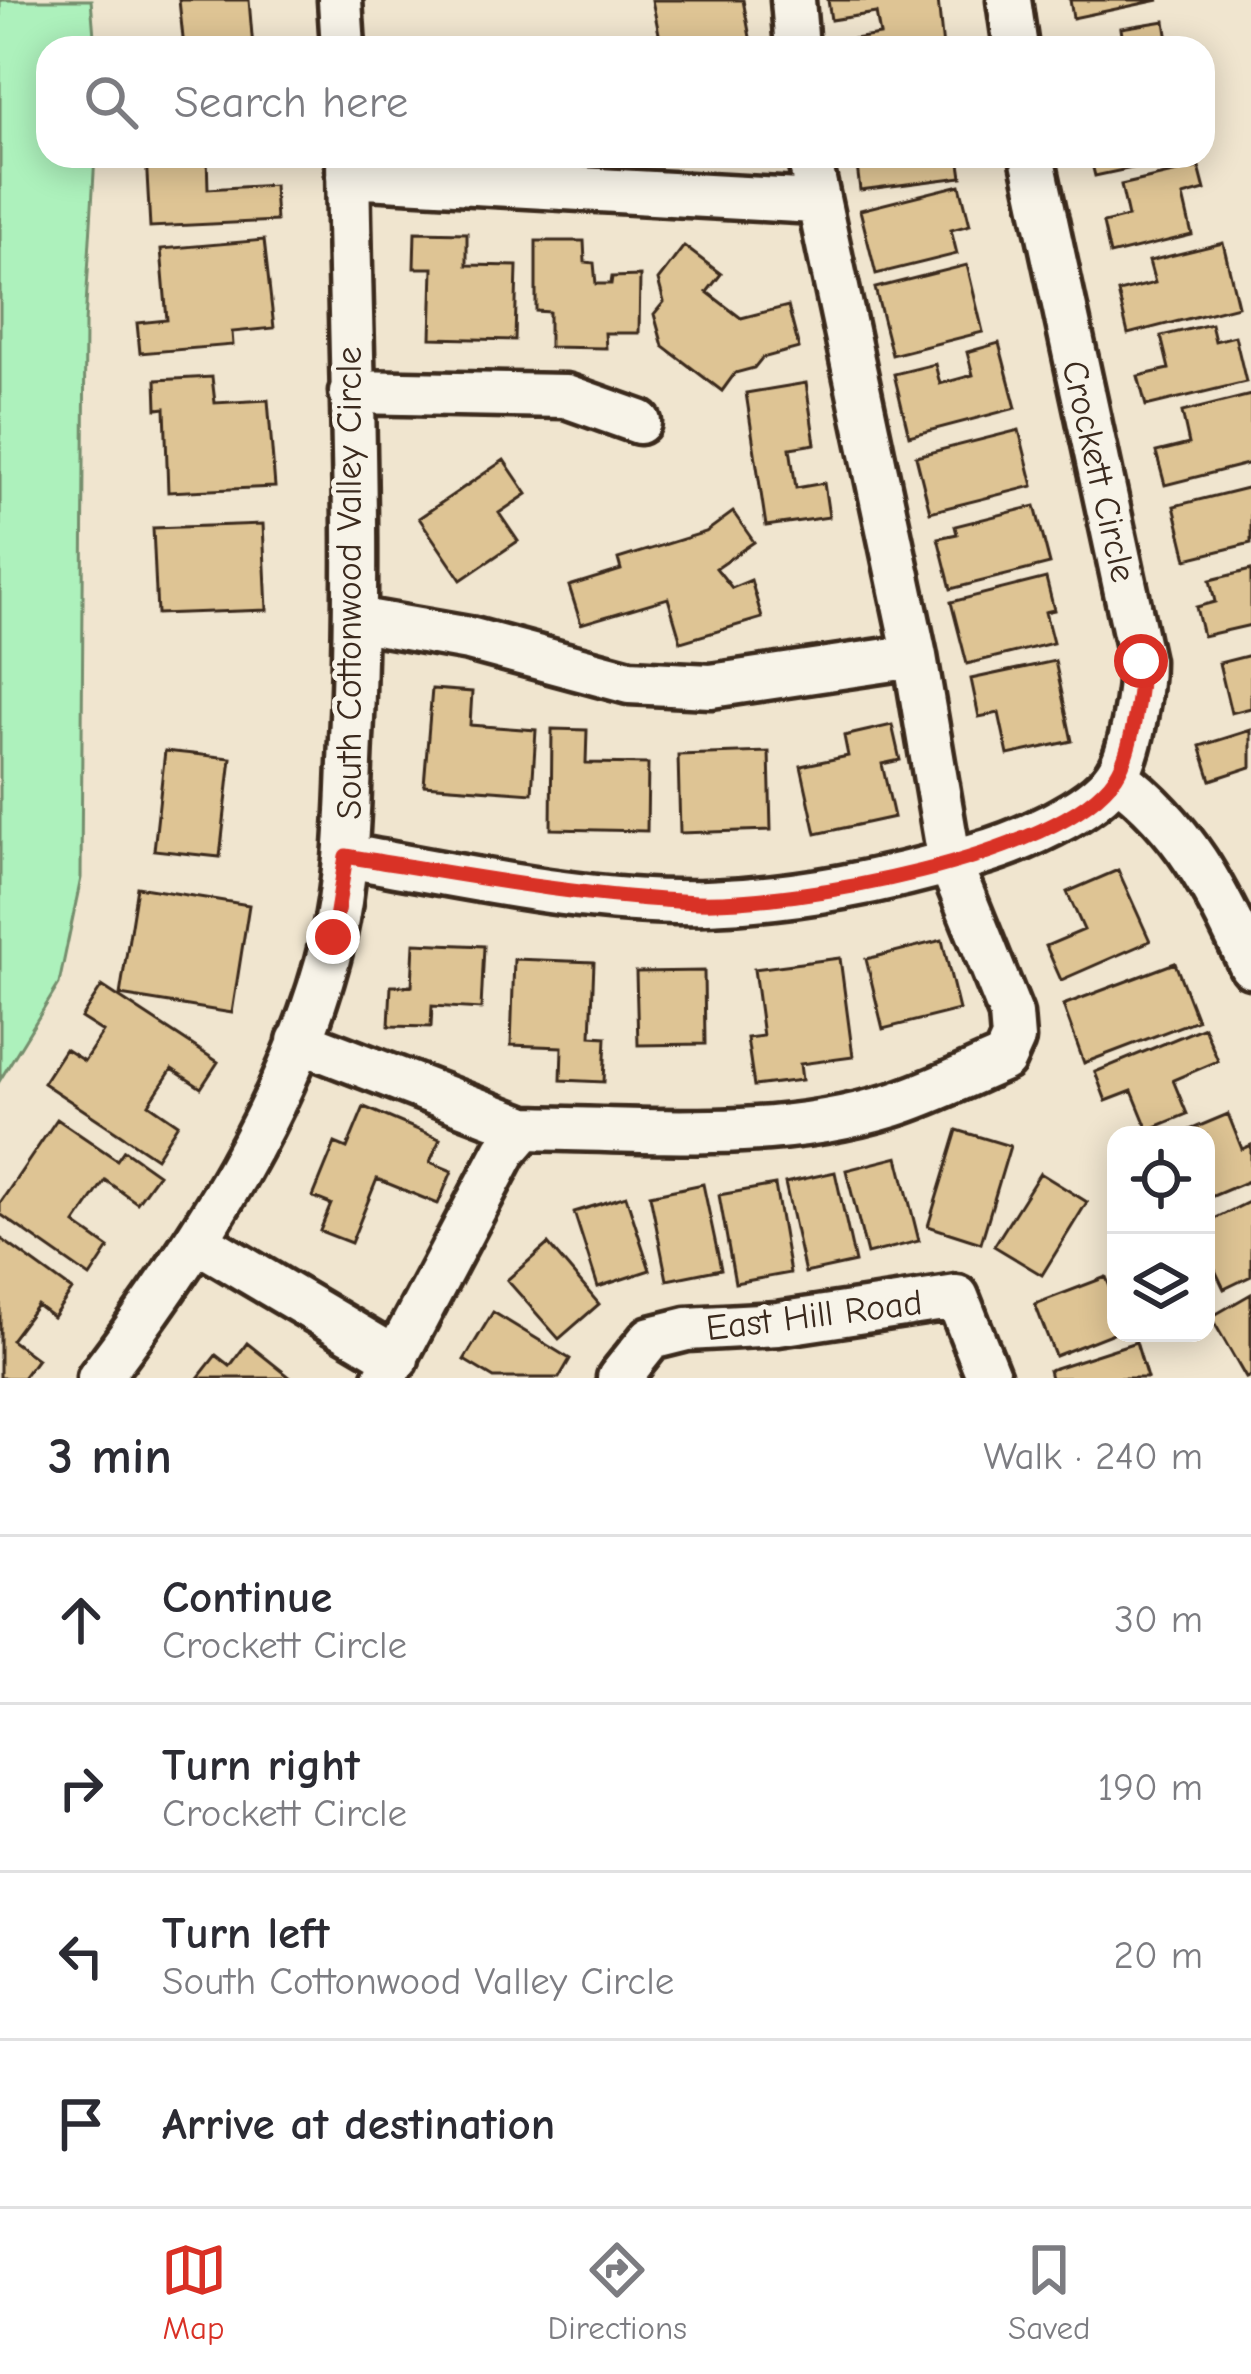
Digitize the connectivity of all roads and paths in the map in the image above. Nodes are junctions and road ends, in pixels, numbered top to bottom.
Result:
1 (340, 0) edge
2 (793, 0) edge
3 (1009, 0) edge
4 (342, 36) edge
5 (796, 36) edge
6 (1014, 36) edge
7 (348, 168) edge
8 (374, 168) edge
9 (811, 168) edge
10 (1035, 168) edge
11 (815, 202) junction
12 (351, 392) junction
13 (639, 422) dead end
14 (355, 619) junction
15 (915, 656) junction
16 (1116, 776) junction
17 (346, 856) junction
18 (950, 862) junction
19 (1251, 966) edge
20 (299, 1041) junction
21 (525, 1128) junction
22 (199, 1242) junction
23 (391, 1368) edge
24 (99, 1378) edge
25 (619, 1378) edge
26 (988, 1378) edge

1 - 4 street
2 - 5 street
3 - 6 street
7 - 12 street, South Cottonwood Valley Circle
8 - 11 street
9 - 11 street
10 - 16 street, Crockett Circle
11 - 15 street
12 - 13 street
12 - 14 street, South Cottonwood Valley Circle
14 - 15 street
14 - 17 street, South Cottonwood Valley Circle
15 - 18 street
16 - 18 street
16 - 19 street
17 - 18 street
17 - 20 street, South Cottonwood Valley Circle
18 - 21 street
20 - 21 street
20 - 22 street, South Cottonwood Valley Circle
21 - 23 street
22 - 23 street
22 - 24 street, South Cottonwood Valley Circle
25 - 26 street, East Hill Road

